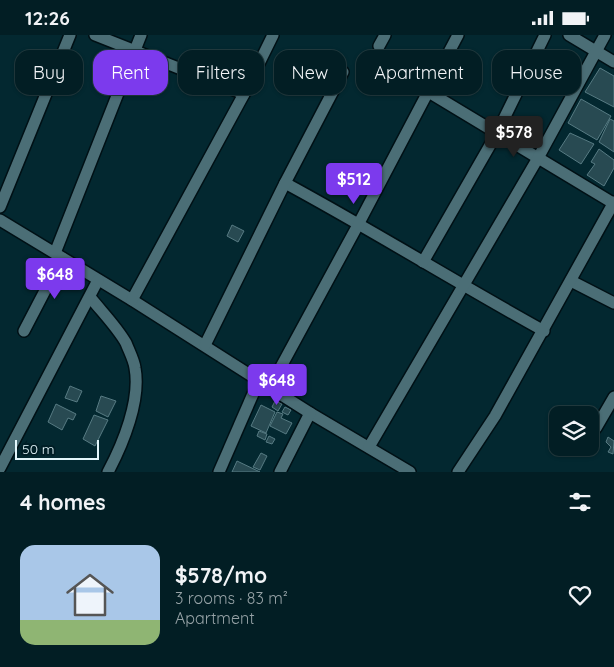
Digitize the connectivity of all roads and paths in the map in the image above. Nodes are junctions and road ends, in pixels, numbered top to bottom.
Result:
1 (70, 35) edge
2 (95, 35) edge
3 (141, 35) edge
4 (272, 35) edge
5 (385, 35) edge
6 (458, 35) edge
7 (545, 35) edge
8 (569, 35) edge
9 (604, 35) edge
10 (379, 46) dead end
11 (129, 50) edge
12 (135, 50) edge
13 (450, 50) edge
14 (595, 51) junction
15 (264, 52) edge
16 (614, 62) edge
17 (118, 95) edge
18 (243, 95) edge
19 (331, 95) edge
20 (425, 95) edge
21 (434, 95) edge
22 (497, 133) junction
23 (538, 158) junction
24 (285, 183) junction
25 (614, 202) edge
26 (0, 207) edge
27 (0, 220) edge
28 (359, 223) junction
29 (59, 255) junction
30 (423, 262) junction
31 (98, 280) junction
32 (571, 281) junction
33 (464, 287) junction
34 (90, 297) junction
35 (132, 300) junction
36 (614, 303) edge
37 (24, 331) dead end
38 (544, 331) junction
39 (205, 345) junction
40 (259, 380) junction
41 (270, 387) junction
42 (614, 397) edge
43 (310, 413) junction
44 (599, 423) edge
45 (369, 447) junction
46 (0, 468) edge
47 (108, 472) edge
48 (219, 472) edge
49 (280, 472) edge
50 (410, 472) edge
51 (458, 472) edge

1 - 26 street
2 - 11 street
3 - 12 street
4 - 15 street
5 - 10 street
6 - 13 street
7 - 22 street
8 - 14 street
9 - 14 street
14 - 16 street
14 - 23 street
17 - 29 street
18 - 35 street
19 - 24 street
20 - 28 street
21 - 22 street
22 - 23 street
22 - 30 street
23 - 25 street
23 - 33 street
24 - 28 street
24 - 39 street
25 - 32 street
27 - 29 street
28 - 30 street
28 - 41 street
29 - 31 street
29 - 37 street
30 - 33 street
31 - 34 street
31 - 35 street
32 - 36 street
32 - 38 street
33 - 38 street
33 - 45 street
34 - 46 street
34 - 47 street
35 - 39 street
38 - 51 street
39 - 40 street
40 - 41 street
40 - 48 street
41 - 43 street
42 - 44 street
43 - 45 street
43 - 49 street
45 - 50 street

